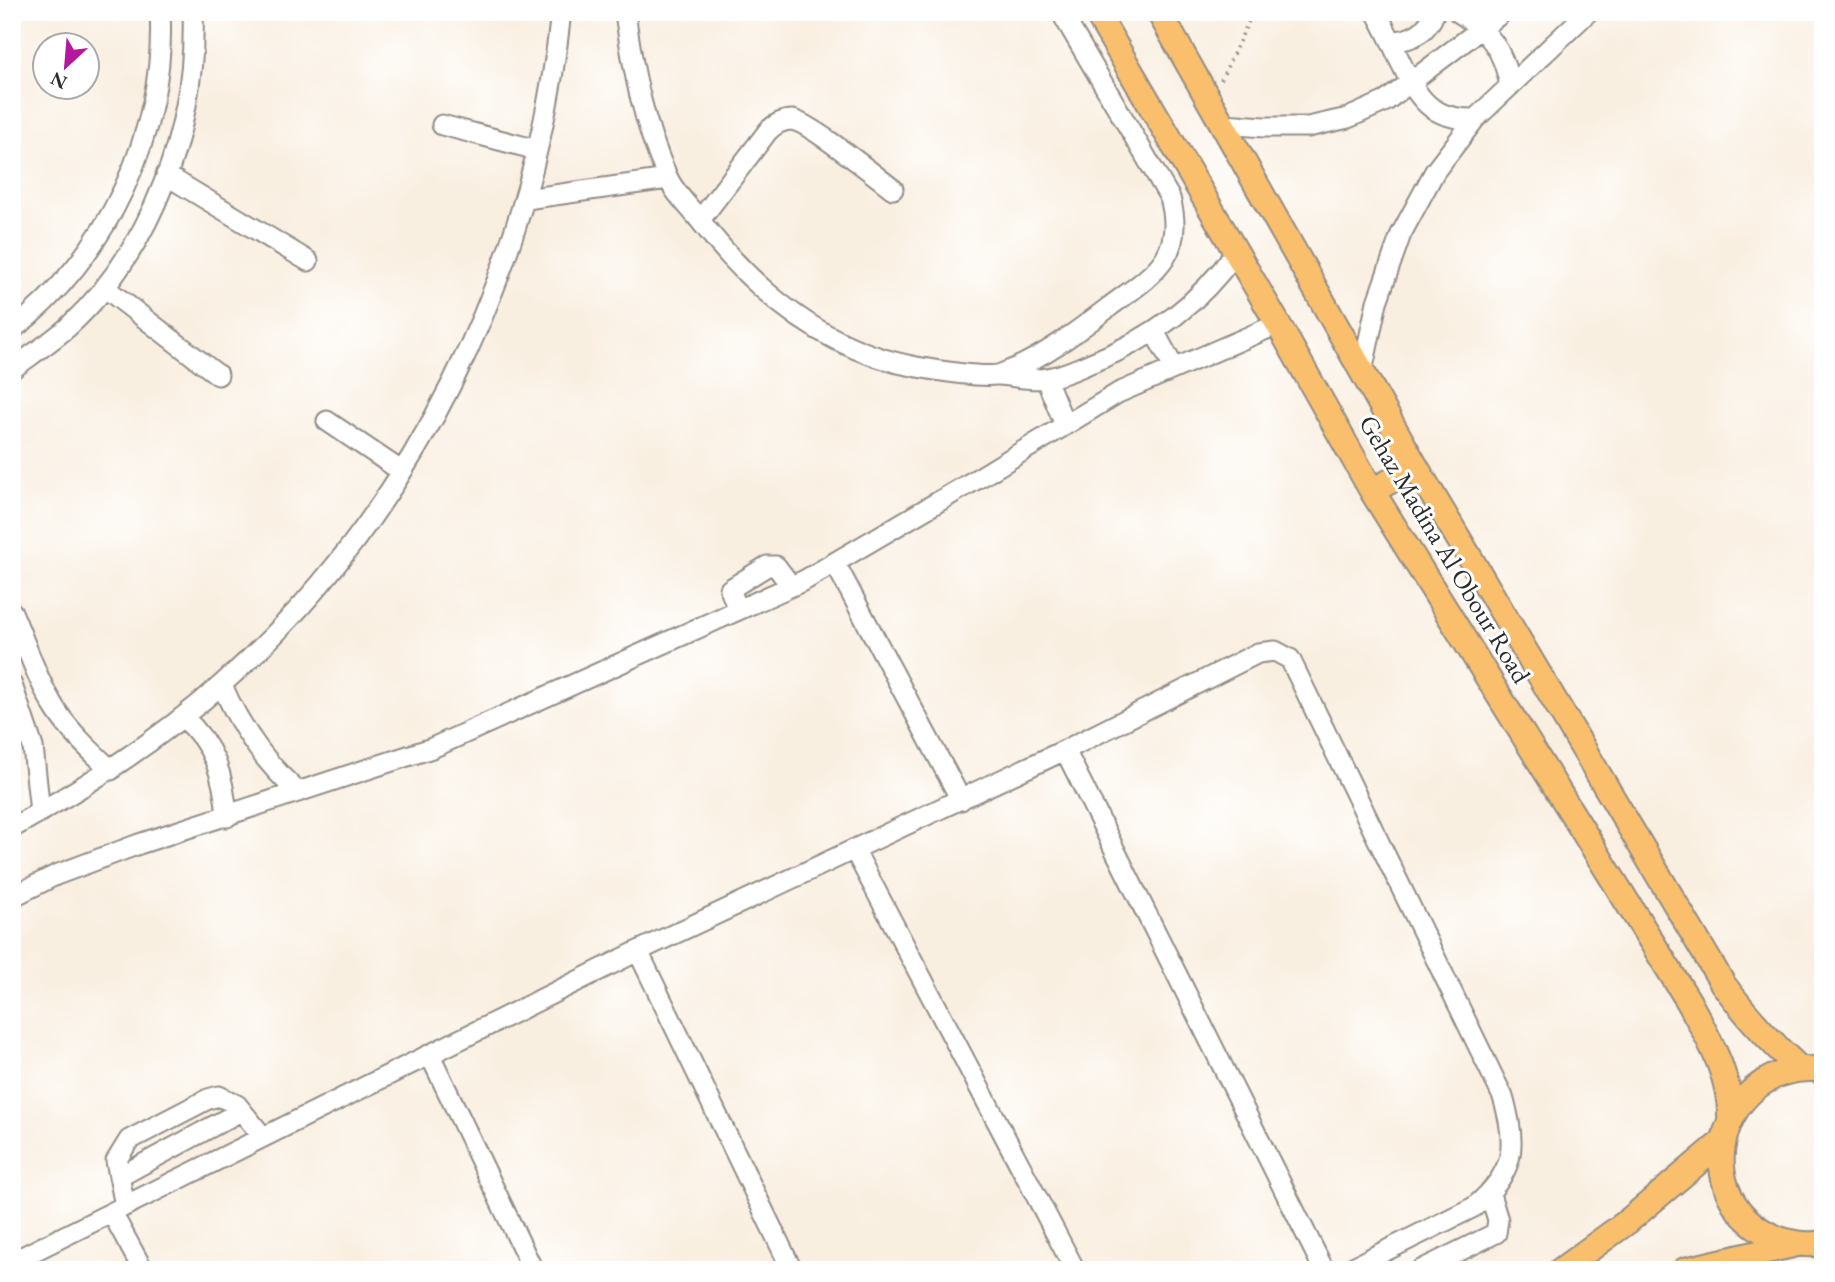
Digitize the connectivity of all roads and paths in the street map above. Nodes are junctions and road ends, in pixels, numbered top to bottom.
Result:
1 (160, 12) edge
2 (193, 12) edge
3 (561, 12) edge
4 (625, 12) edge
5 (1061, 12) edge
6 (1096, 12) edge
7 (1159, 12) edge
8 (1253, 12) edge
9 (1376, 12) edge
10 (1435, 12) edge
11 (1458, 12) edge
12 (1503, 12) edge
13 (1588, 12) edge
14 (1482, 29) junction
15 (1391, 41) junction
16 (1411, 83) junction
17 (1510, 86) junction
18 (1217, 113) junction
19 (1475, 119) junction
20 (442, 125) dead end
21 (537, 150) junction
22 (166, 175) junction
23 (668, 178) junction
24 (893, 189) dead end
25 (526, 200) junction
26 (700, 220) junction
27 (1235, 253) junction
28 (308, 261) dead end
29 (104, 287) junction
30 (1278, 324) junction
31 (12, 330) edge
32 (1154, 331) junction
33 (1174, 368) junction
34 (12, 369) edge
35 (1362, 372) junction
36 (218, 375) dead end
37 (998, 375) junction
38 (1046, 379) junction
39 (327, 421) dead end
40 (1065, 425) junction
41 (1416, 467) junction
42 (401, 471) junction
43 (1372, 491) junction
44 (835, 563) junction
45 (791, 586) junction
46 (738, 610) junction
47 (12, 611) edge
48 (12, 685) edge
49 (222, 685) junction
50 (183, 717) junction
51 (1065, 750) junction
52 (111, 770) junction
53 (298, 792) junction
54 (961, 800) junction
55 (40, 812) junction
56 (226, 817) junction
57 (12, 828) edge
58 (855, 851) junction
59 (12, 897) edge
60 (638, 951) junction
61 (430, 1055) junction
62 (1816, 1070) edge
63 (241, 1111) junction
64 (1726, 1130) junction
65 (263, 1137) junction
66 (119, 1177) junction
67 (1490, 1194) junction
68 (118, 1209) junction
69 (1816, 1245) edge
70 (12, 1262) edge
71 (143, 1270) edge
72 (533, 1270) edge
73 (792, 1270) edge
74 (1075, 1270) edge
75 (1324, 1270) edge
76 (1347, 1270) edge
77 (1421, 1270) edge
78 (1561, 1270) edge
79 (1685, 1270) edge

1 - 31 street
2 - 22 street
3 - 21 street
4 - 23 street
5 - 37 street
6 - 27 main road, Gehaz Madina Al Obour Road
7 - 18 main road, Gehaz Madina Al Obour Road
8 - 18 path
9 - 15 street
10 - 15 street
11 - 14 street
12 - 14 street
13 - 17 street
14 - 16 street
14 - 17 street
15 - 16 street
16 - 18 street
16 - 19 street
17 - 19 street
18 - 35 main road, Gehaz Madina Al Obour Road
19 - 35 street
20 - 21 street
21 - 25 street
22 - 28 street
22 - 29 street
23 - 25 street
23 - 26 street
24 - 26 street
25 - 42 street
26 - 37 street
27 - 30 main road, Gehaz Madina Al Obour Road
27 - 32 street
29 - 34 street
29 - 36 street
30 - 33 street
30 - 43 main road, Gehaz Madina Al Obour Road
32 - 33 street
32 - 38 street
33 - 40 street
35 - 41 main road, Gehaz Madina Al Obour Road
37 - 38 street
38 - 40 street
39 - 42 street
40 - 44 street
41 - 43 main road
41 - 62 main road, Gehaz Madina Al Obour Road
42 - 49 street
43 - 64 main road, Gehaz Madina Al Obour Road
44 - 45 street
44 - 54 street
45 - 46 street
45 - 46 street
46 - 53 street
47 - 52 street
48 - 55 street
49 - 50 street
49 - 53 street
50 - 52 street
50 - 56 street
51 - 54 street
51 - 67 street
51 - 75 street
52 - 55 street
53 - 56 street
54 - 58 street
55 - 57 street
56 - 59 street
58 - 60 street
58 - 74 street
60 - 61 street
60 - 73 street
61 - 65 street
61 - 72 street
62 - 64 main road
63 - 65 street
63 - 66 street
63 - 66 street
64 - 69 main road, Gehaz Madina Al Obour Road
64 - 78 main road
65 - 68 street
66 - 68 street
67 - 76 street
67 - 77 street
68 - 70 street
68 - 71 street
69 - 79 main road

